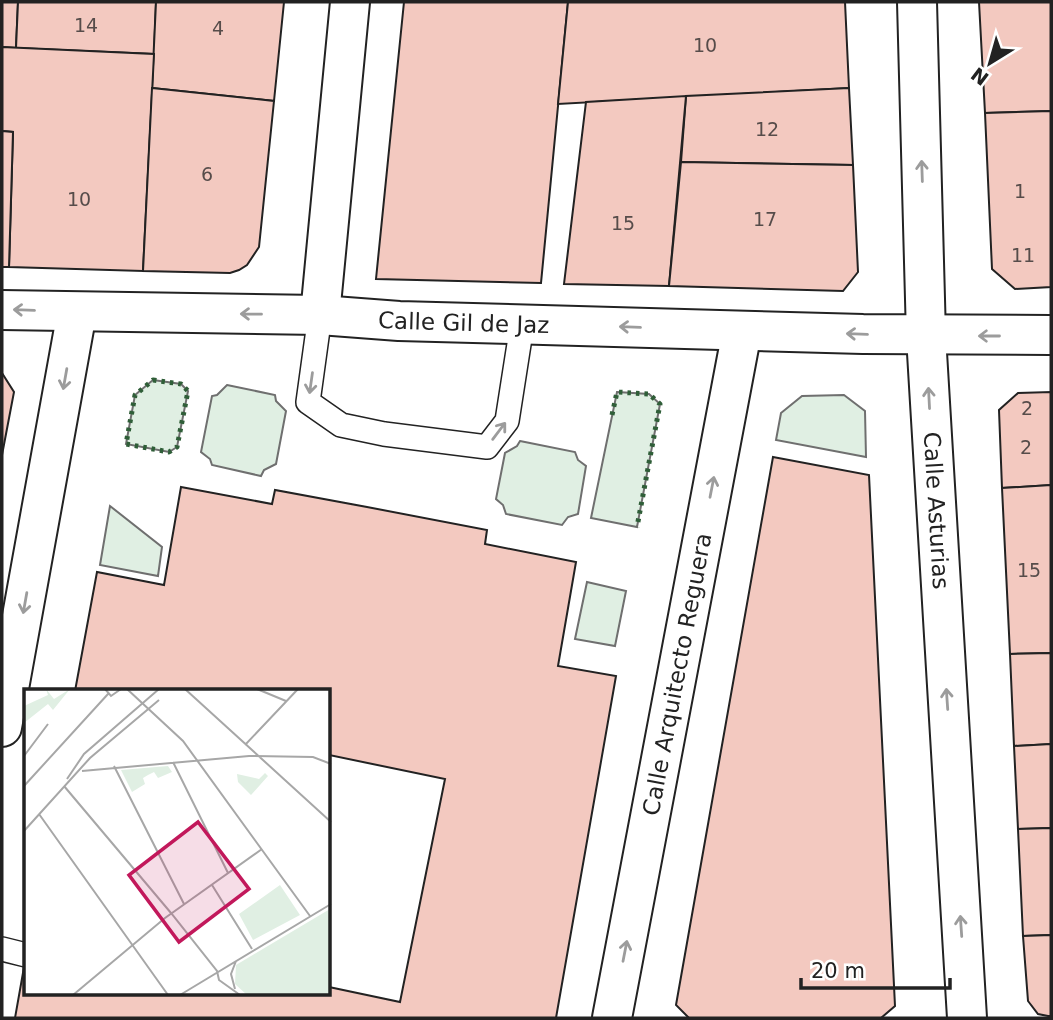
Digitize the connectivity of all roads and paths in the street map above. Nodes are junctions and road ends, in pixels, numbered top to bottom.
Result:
1 (350, 2) edge
2 (917, 2) edge
3 (2, 310) edge
4 (77, 312) junction
5 (320, 315) junction
6 (522, 325) junction
7 (741, 331) junction
8 (1051, 335) edge
9 (926, 336) junction
10 (2, 727) edge
11 (2, 949) edge
12 (24, 954) edge
13 (612, 1018) edge
14 (967, 1018) edge

1 - 5 street
9 -> 2 street, Calle Asturias
4 -> 3 street, Calle Gil de Jaz
5 -> 4 street, Calle Gil de Jaz
4 -> 10 street
5 - 6 street, Calle Gil de Jaz
5 -> 6 lane
7 -> 6 street, Calle Gil de Jaz
9 -> 7 street, Calle Gil de Jaz
13 -> 7 street, Calle Arquitecto Reguera
8 -> 9 street, Calle Gil de Jaz
14 -> 9 street, Calle Asturias
11 - 12 lane

